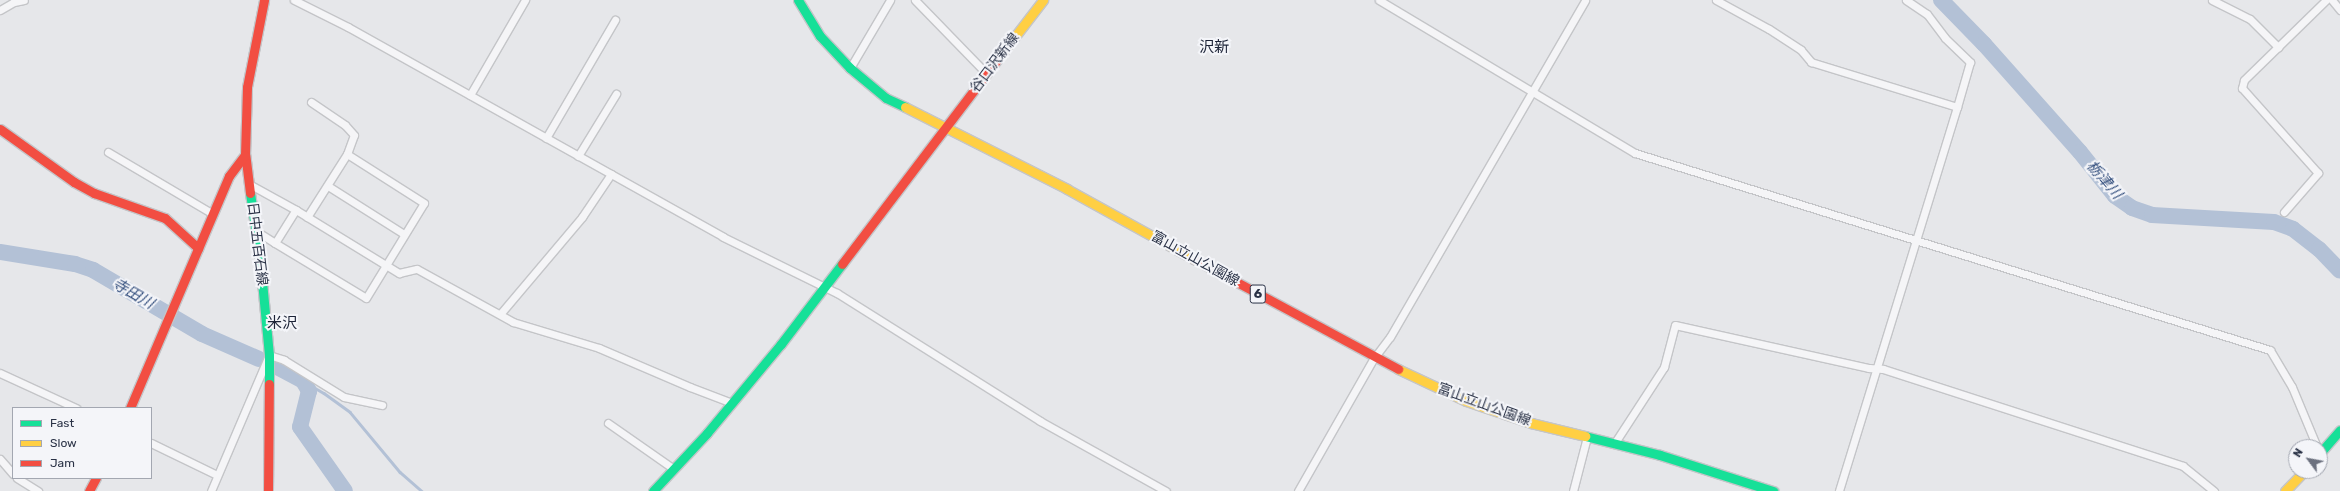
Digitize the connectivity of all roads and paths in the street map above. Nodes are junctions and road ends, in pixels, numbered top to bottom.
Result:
1 (24, 0) edge
2 (264, 0) edge
3 (294, 0) edge
4 (525, 0) edge
5 (798, 0) edge
6 (890, 0) edge
7 (915, 0) edge
8 (1043, 0) edge
9 (1379, 0) edge
10 (1586, 0) edge
11 (1716, 0) edge
12 (1906, 0) edge
13 (2212, 0) edge
14 (2326, 0) edge
15 (2332, 0) edge
16 (13, 1) edge
17 (0, 10) edge
18 (2340, 10) edge
19 (615, 20) dead end
20 (2278, 47) junction
21 (850, 68) junction
22 (987, 74) junction
23 (1532, 92) junction
24 (616, 94) dead end
25 (470, 95) junction
26 (312, 102) dead end
27 (1957, 107) junction
28 (947, 127) junction
29 (0, 129) edge
30 (546, 138) junction
31 (108, 152) dead end
32 (347, 154) junction
33 (245, 155) junction
34 (578, 156) junction
35 (611, 174) junction
36 (249, 184) junction
37 (328, 186) junction
38 (296, 210) junction
39 (2284, 212) dead end
40 (212, 214) junction
41 (307, 217) junction
42 (256, 231) junction
43 (404, 234) junction
44 (1916, 241) junction
45 (276, 243) junction
46 (198, 248) junction
47 (386, 265) junction
48 (825, 286) junction
49 (501, 313) junction
50 (269, 355) junction
51 (1374, 358) junction
52 (1877, 368) junction
53 (0, 373) edge
54 (732, 403) junction
55 (382, 405) dead end
56 (74, 407) edge
57 (130, 407) edge
58 (608, 423) dead end
59 (2340, 430) edge
60 (1587, 437) junction
61 (2314, 439) edge
62 (152, 443) edge
63 (1614, 444) junction
64 (2328, 444) edge
65 (0, 459) edge
66 (674, 469) junction
67 (12, 473) edge
68 (217, 475) junction
69 (19, 479) edge
70 (96, 479) edge
71 (2297, 479) edge
72 (38, 491) edge
73 (90, 491) edge
74 (211, 491) edge
75 (268, 491) edge
76 (654, 491) edge
77 (1166, 491) edge
78 (1298, 491) edge
79 (1573, 491) edge
80 (1773, 491) edge
81 (1839, 491) edge
82 (2214, 491) edge
83 (2286, 491) edge

1 - 16 street
2 - 33 main road, 日中五百石線
3 - 25 street
4 - 25 street
5 - 21 main road, 富山立山公園線 / 6
6 - 21 street
7 - 22 street
8 - 22 main road, 谷口沢新線
9 - 23 street
10 - 23 street
11 - 27 street
12 - 27 street
13 - 20 street
14 - 20 street
15 - 18 street
16 - 17 street
19 - 30 street
20 - 39 street
21 - 28 main road, 富山立山公園線 / 6
22 - 28 main road, 谷口沢新線
23 - 44 street
23 - 51 street
24 - 34 street
25 - 30 street
26 - 32 street
27 - 44 street
28 - 48 main road, 谷口沢新線
28 - 51 main road, 富山立山公園線 / 6
29 - 46 main road
30 - 34 street
31 - 40 street
32 - 37 street
32 - 43 street
33 - 36 main road, 日中五百石線
33 - 40 main road
34 - 35 street
35 - 48 street
35 - 49 street
36 - 38 street
36 - 42 main road, 日中五百石線
37 - 41 street
37 - 43 street
38 - 41 street
38 - 45 street
40 - 46 main road
41 - 47 street
42 - 45 street
42 - 50 main road, 日中五百石線
43 - 47 street
44 - 52 street
44 - 61 street
45 - 47 street
46 - 57 main road
47 - 49 street
48 - 54 main road, 谷口沢新線
48 - 77 street
49 - 54 street
50 - 55 street
50 - 68 street
50 - 75 main road, 日中五百石線
51 - 60 main road, 富山立山公園線 / 6
51 - 78 street
52 - 63 street
52 - 81 street
52 - 82 street
53 - 56 street
54 - 66 main road, 谷口沢新線
58 - 66 street
59 - 64 main road
60 - 63 main road, 富山立山公園線 / 6
60 - 79 street
62 - 68 street
63 - 80 main road, 富山立山公園線 / 6
65 - 67 street
66 - 76 main road, 谷口沢新線
68 - 74 street
69 - 72 street
70 - 73 main road
71 - 83 main road

